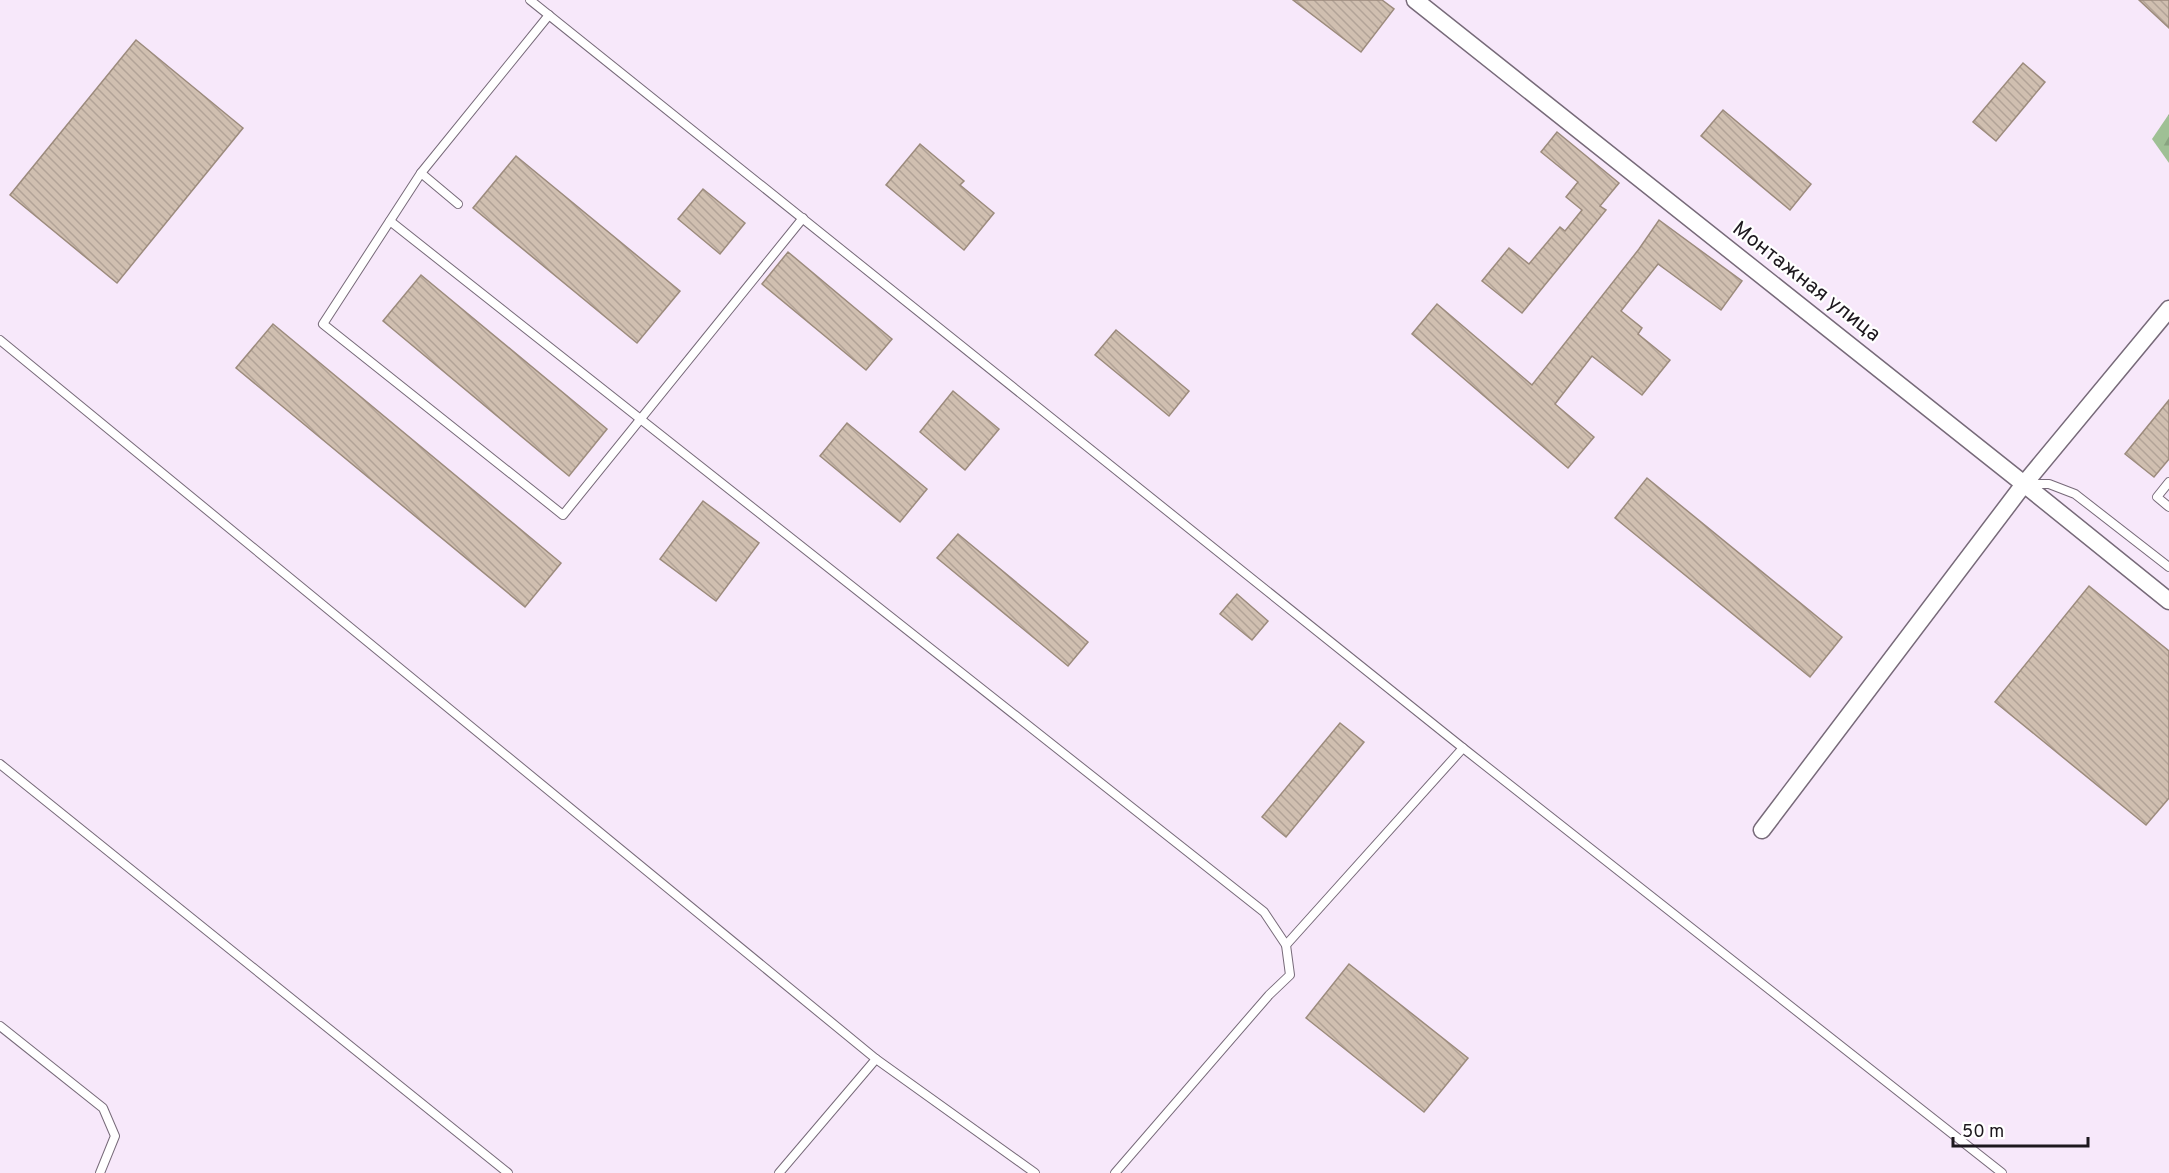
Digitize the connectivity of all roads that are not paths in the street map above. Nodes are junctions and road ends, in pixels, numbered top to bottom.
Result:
1 (530, 0) edge
2 (1414, 0) edge
3 (549, 15) junction
4 (421, 173) junction
5 (458, 204) dead end
6 (803, 218) junction
7 (390, 221) junction
8 (2169, 309) edge
9 (0, 340) edge
10 (640, 419) junction
11 (2169, 482) edge
12 (2024, 484) junction
13 (2169, 507) edge
14 (2169, 567) edge
15 (2169, 601) edge
16 (1462, 748) junction
17 (0, 764) edge
18 (1762, 830) dead end
19 (1286, 945) junction
20 (0, 1026) edge
21 (876, 1059) junction
22 (99, 1173) edge
23 (508, 1173) edge
24 (779, 1173) edge
25 (1035, 1173) edge
26 (1115, 1173) edge
27 (2002, 1173) edge

1 - 3 lane
2 - 12 street, Монтажная улица
3 - 4 lane
3 - 6 lane
4 - 5 lane
4 - 7 lane
6 - 10 lane
6 - 16 lane
7 - 10 lane
7 - 10 lane
8 - 12 street
9 - 21 lane
10 - 19 lane
11 - 13 lane
12 - 14 lane
12 - 15 street, Монтажная улица
12 - 18 street
16 - 19 lane
16 - 27 lane
17 - 23 lane
19 - 26 lane
20 - 22 lane
21 - 24 lane
21 - 25 lane

